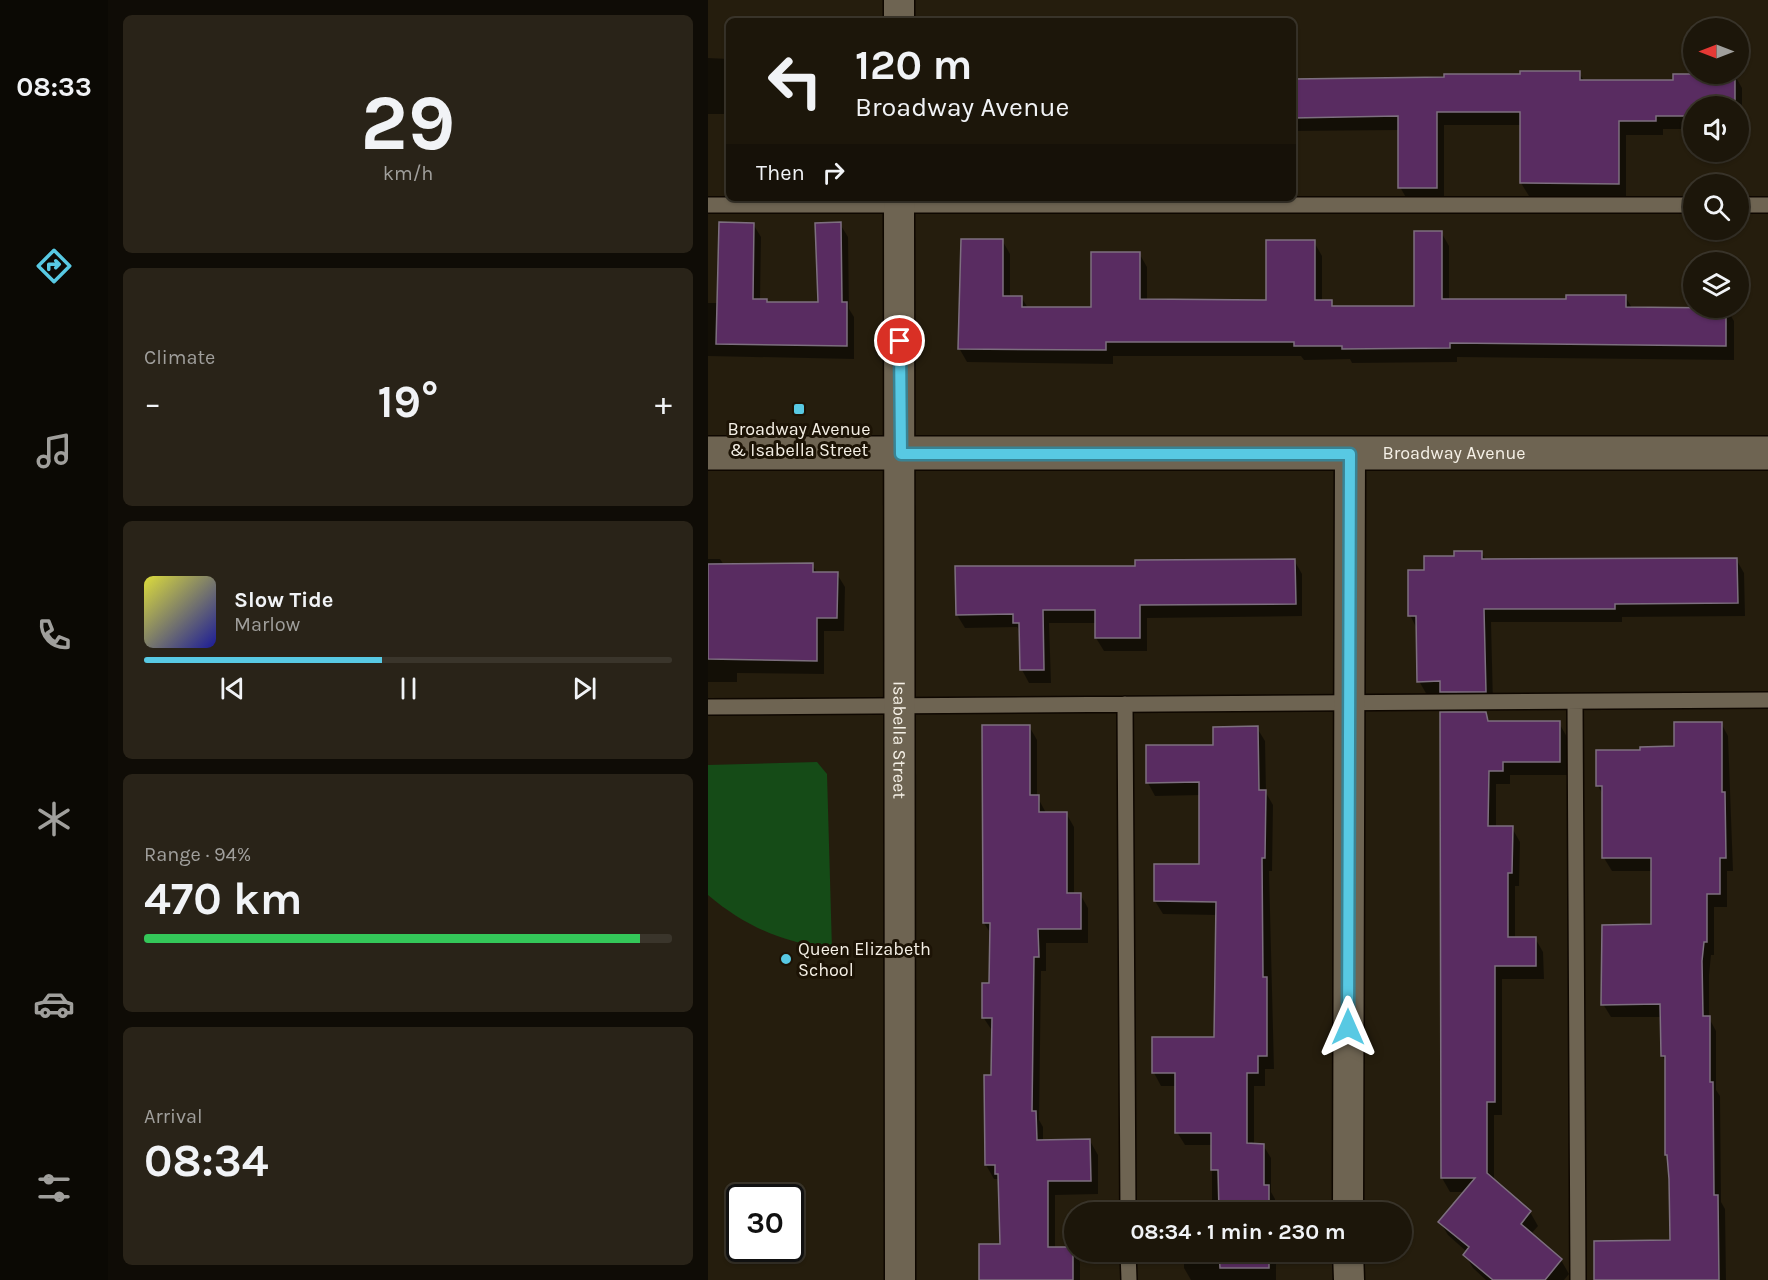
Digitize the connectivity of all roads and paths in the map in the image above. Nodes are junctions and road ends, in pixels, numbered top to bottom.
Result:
1 (899, 0) edge
2 (899, 18) edge
3 (899, 201) edge
4 (708, 204) edge
5 (1683, 204) edge
6 (1749, 205) edge
7 (1768, 205) edge
8 (708, 453) edge
9 (1768, 453) edge
10 (901, 454) junction
11 (1350, 454) junction
12 (1768, 700) edge
13 (1575, 702) junction
14 (1347, 703) junction
15 (899, 704) junction
16 (1125, 704) junction
17 (708, 707) edge
18 (1128, 1202) edge
19 (1348, 1202) edge
20 (1128, 1262) edge
21 (1348, 1262) edge
22 (900, 1280) edge
23 (1128, 1280) edge
24 (1348, 1280) edge
25 (1578, 1280) edge

1 - 2 street
3 - 4 lane
3 - 5 lane
3 - 10 street, Isabella Street
6 - 7 lane
8 - 10 street, Broadway Avenue
9 - 11 street, Broadway Avenue
10 - 11 street, Broadway Avenue
10 - 15 street, Isabella Street
11 - 14 street
12 - 13 lane
13 - 14 lane
13 - 25 lane
14 - 16 lane
14 - 19 street
15 - 16 lane
15 - 17 lane
15 - 22 street, Isabella Street
16 - 18 lane
20 - 23 lane
21 - 24 street

